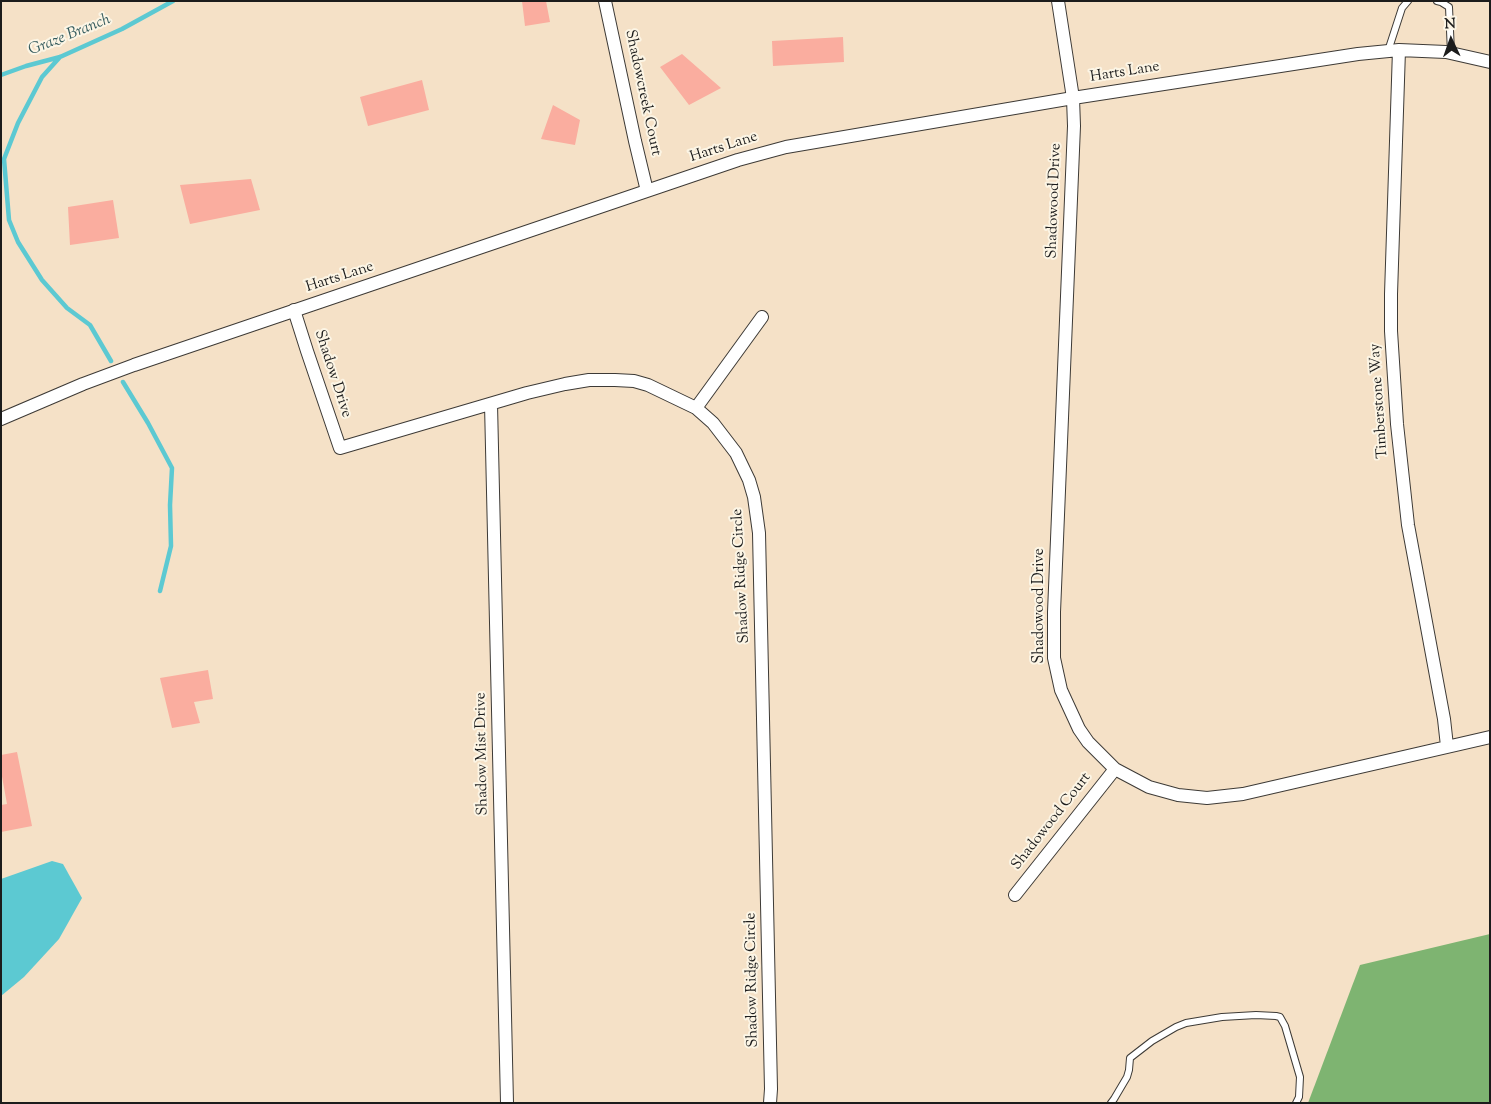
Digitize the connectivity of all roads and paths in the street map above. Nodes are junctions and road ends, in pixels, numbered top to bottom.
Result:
1 (605, 1) edge
2 (1058, 1) edge
3 (1408, 1) edge
4 (1437, 1) edge
5 (1393, 51) junction
6 (1451, 53) junction
7 (1490, 62) edge
8 (1073, 98) junction
9 (647, 191) junction
10 (294, 310) junction
11 (762, 317) dead end
12 (491, 404) junction
13 (696, 408) junction
14 (1, 418) edge
15 (340, 448) joint
16 (1490, 737) edge
17 (1447, 746) junction
18 (1115, 769) junction
19 (1015, 895) dead end
20 (508, 1103) edge
21 (770, 1103) edge
22 (1111, 1103) edge
23 (1296, 1103) edge

1 - 9 street, Shadowcreek Court
2 - 8 street, Shadowood Drive
3 - 5 lane
4 - 6 lane
5 - 6 street, Harts Lane
5 - 8 street, Harts Lane
5 - 17 street, Timberstone Way
6 - 7 street, Harts Lane
8 - 9 street, Harts Lane
8 - 18 street, Shadowood Drive
9 - 10 street, Harts Lane
10 - 14 street, Harts Lane
10 - 15 street, Shadow Drive
11 - 13 street
12 - 13 street, Shadow Ridge Circle
12 - 15 street, Shadow Ridge Circle
12 - 20 street, Shadow Mist Drive
13 - 21 street, Shadow Ridge Circle
16 - 17 street, Shadowood Drive
17 - 18 street, Shadowood Drive
18 - 19 street, Shadowood Court
22 - 23 lane

